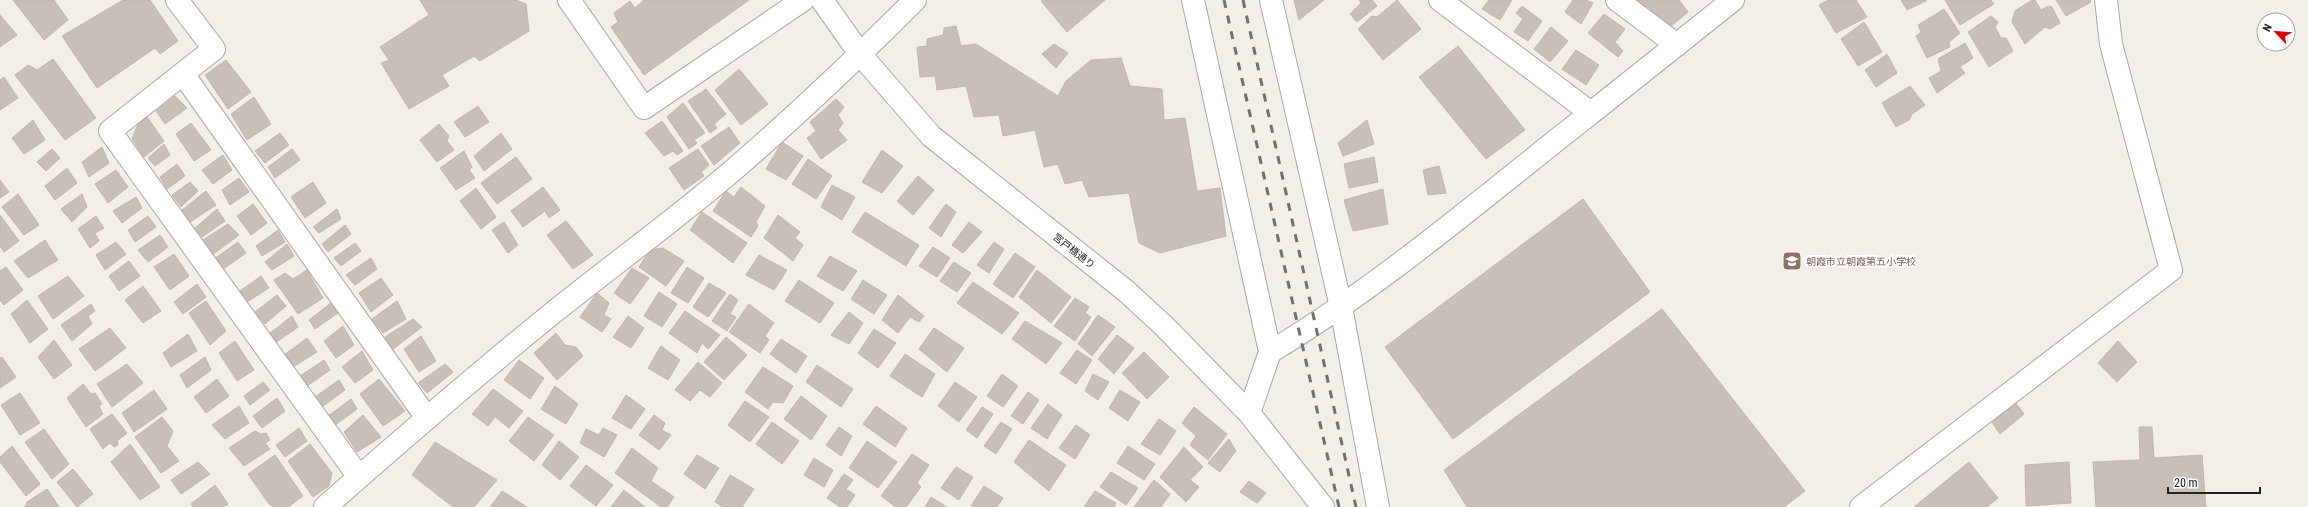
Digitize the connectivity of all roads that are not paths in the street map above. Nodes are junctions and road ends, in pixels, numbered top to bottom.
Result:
1 (177, 0) edge
2 (569, 0) edge
3 (803, 0) edge
4 (822, 0) edge
5 (915, 0) edge
6 (1193, 0) edge
7 (1271, 0) edge
8 (1440, 0) edge
9 (1617, 0) edge
10 (1733, 0) edge
11 (2106, 0) edge
12 (1677, 45) junction
13 (860, 54) junction
14 (183, 74) junction
15 (1591, 113) junction
16 (1341, 307) junction
17 (1270, 352) junction
18 (1249, 413) junction
19 (427, 418) junction
20 (359, 477) junction
21 (325, 507) edge
22 (1323, 507) edge
23 (1378, 507) edge
24 (1861, 507) edge

1 - 14 street
2 - 3 street
4 - 13 street, 宮戸橋通り
5 - 13 street
6 - 17 street
7 - 16 street
8 - 15 street
9 - 12 street
10 - 12 street
11 - 24 street
12 - 15 street
13 - 18 street, 宮戸橋通り
13 - 19 street
14 - 19 street
14 - 20 street
15 - 16 street
16 - 17 street
16 - 23 street
17 - 18 street
18 - 22 street, 宮戸橋通り
19 - 20 street
20 - 21 street

